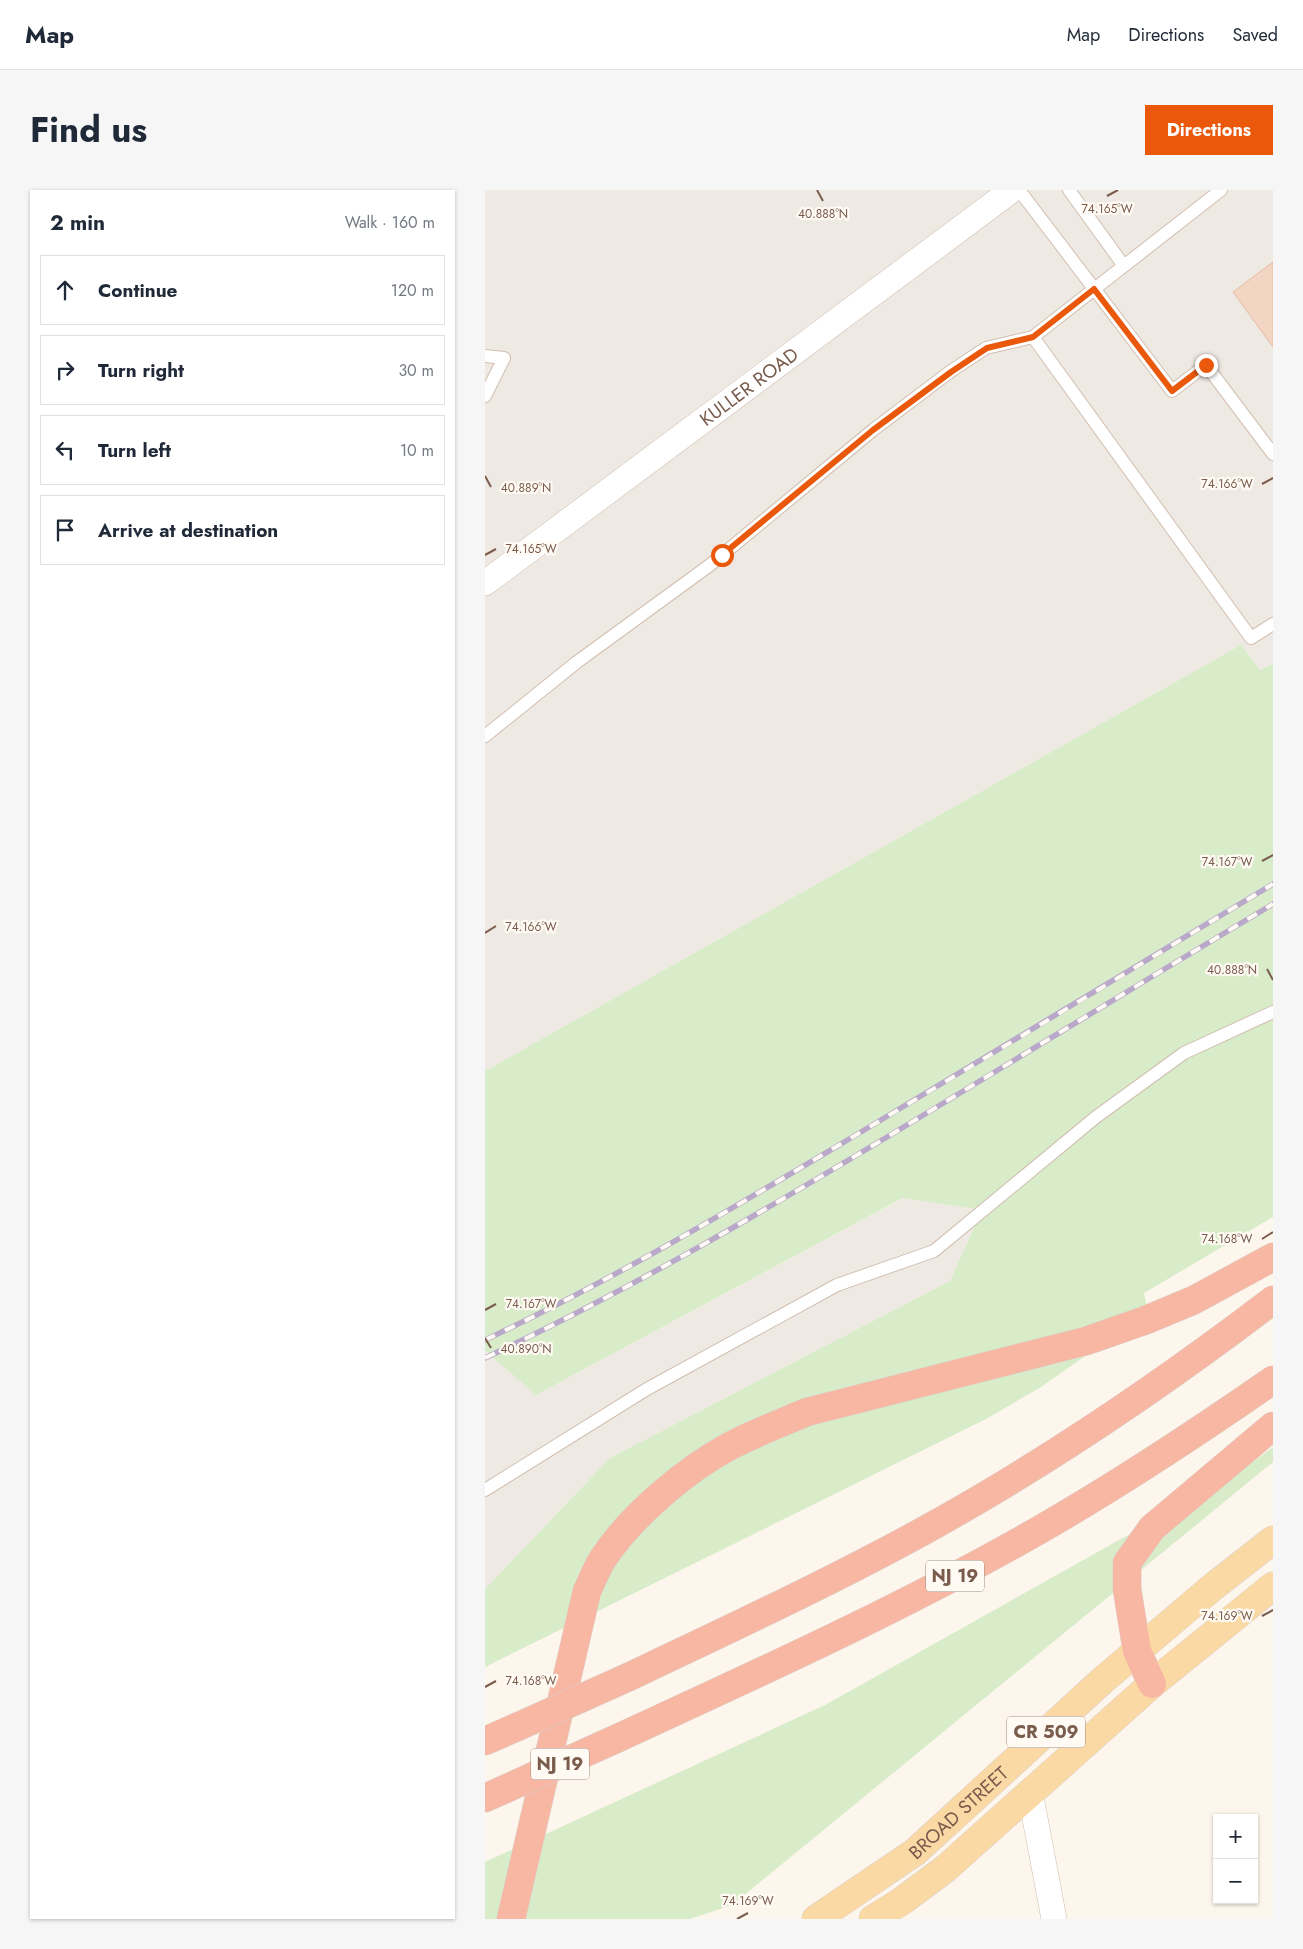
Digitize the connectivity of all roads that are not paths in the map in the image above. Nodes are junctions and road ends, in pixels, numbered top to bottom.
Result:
1 (1012, 190) edge
2 (1019, 190) edge
3 (1069, 190) edge
4 (1221, 190) edge
5 (1124, 266) junction
6 (1094, 289) junction
7 (1033, 337) junction
8 (485, 356) edge
9 (485, 396) edge
10 (1273, 454) edge
11 (485, 583) edge
12 (1273, 624) edge
13 (485, 736) edge
14 (1273, 1012) edge
15 (1273, 1258) edge
16 (1273, 1300) edge
17 (1273, 1380) edge
18 (1273, 1426) edge
19 (485, 1490) edge
20 (1273, 1540) edge
21 (1273, 1586) edge
22 (1137, 1651) junction
23 (1152, 1684) junction
24 (485, 1741) edge
25 (1031, 1792) junction
26 (494, 1794) edge
27 (511, 1918) edge
28 (816, 1919) edge
29 (873, 1919) edge
30 (1053, 1919) edge

1 - 11 street, KULLER ROAD
2 - 6 lane
3 - 5 lane
4 - 5 lane
5 - 6 lane
6 - 7 lane
6 - 10 lane
7 - 12 lane
7 - 13 lane
8 - 9 lane
14 - 19 lane
15 - 27 highway
16 - 24 highway, NJ 19, bridge
17 - 26 highway, NJ 19, bridge
18 - 22 highway
20 - 22 main road, BROAD STREET / CR 509
21 - 23 main road, BROAD STREET / CR 509
22 - 23 highway
22 - 28 main road, BROAD STREET / CR 509
23 - 25 main road, BROAD STREET / CR 509
25 - 29 main road, BROAD STREET / CR 509
25 - 30 street

